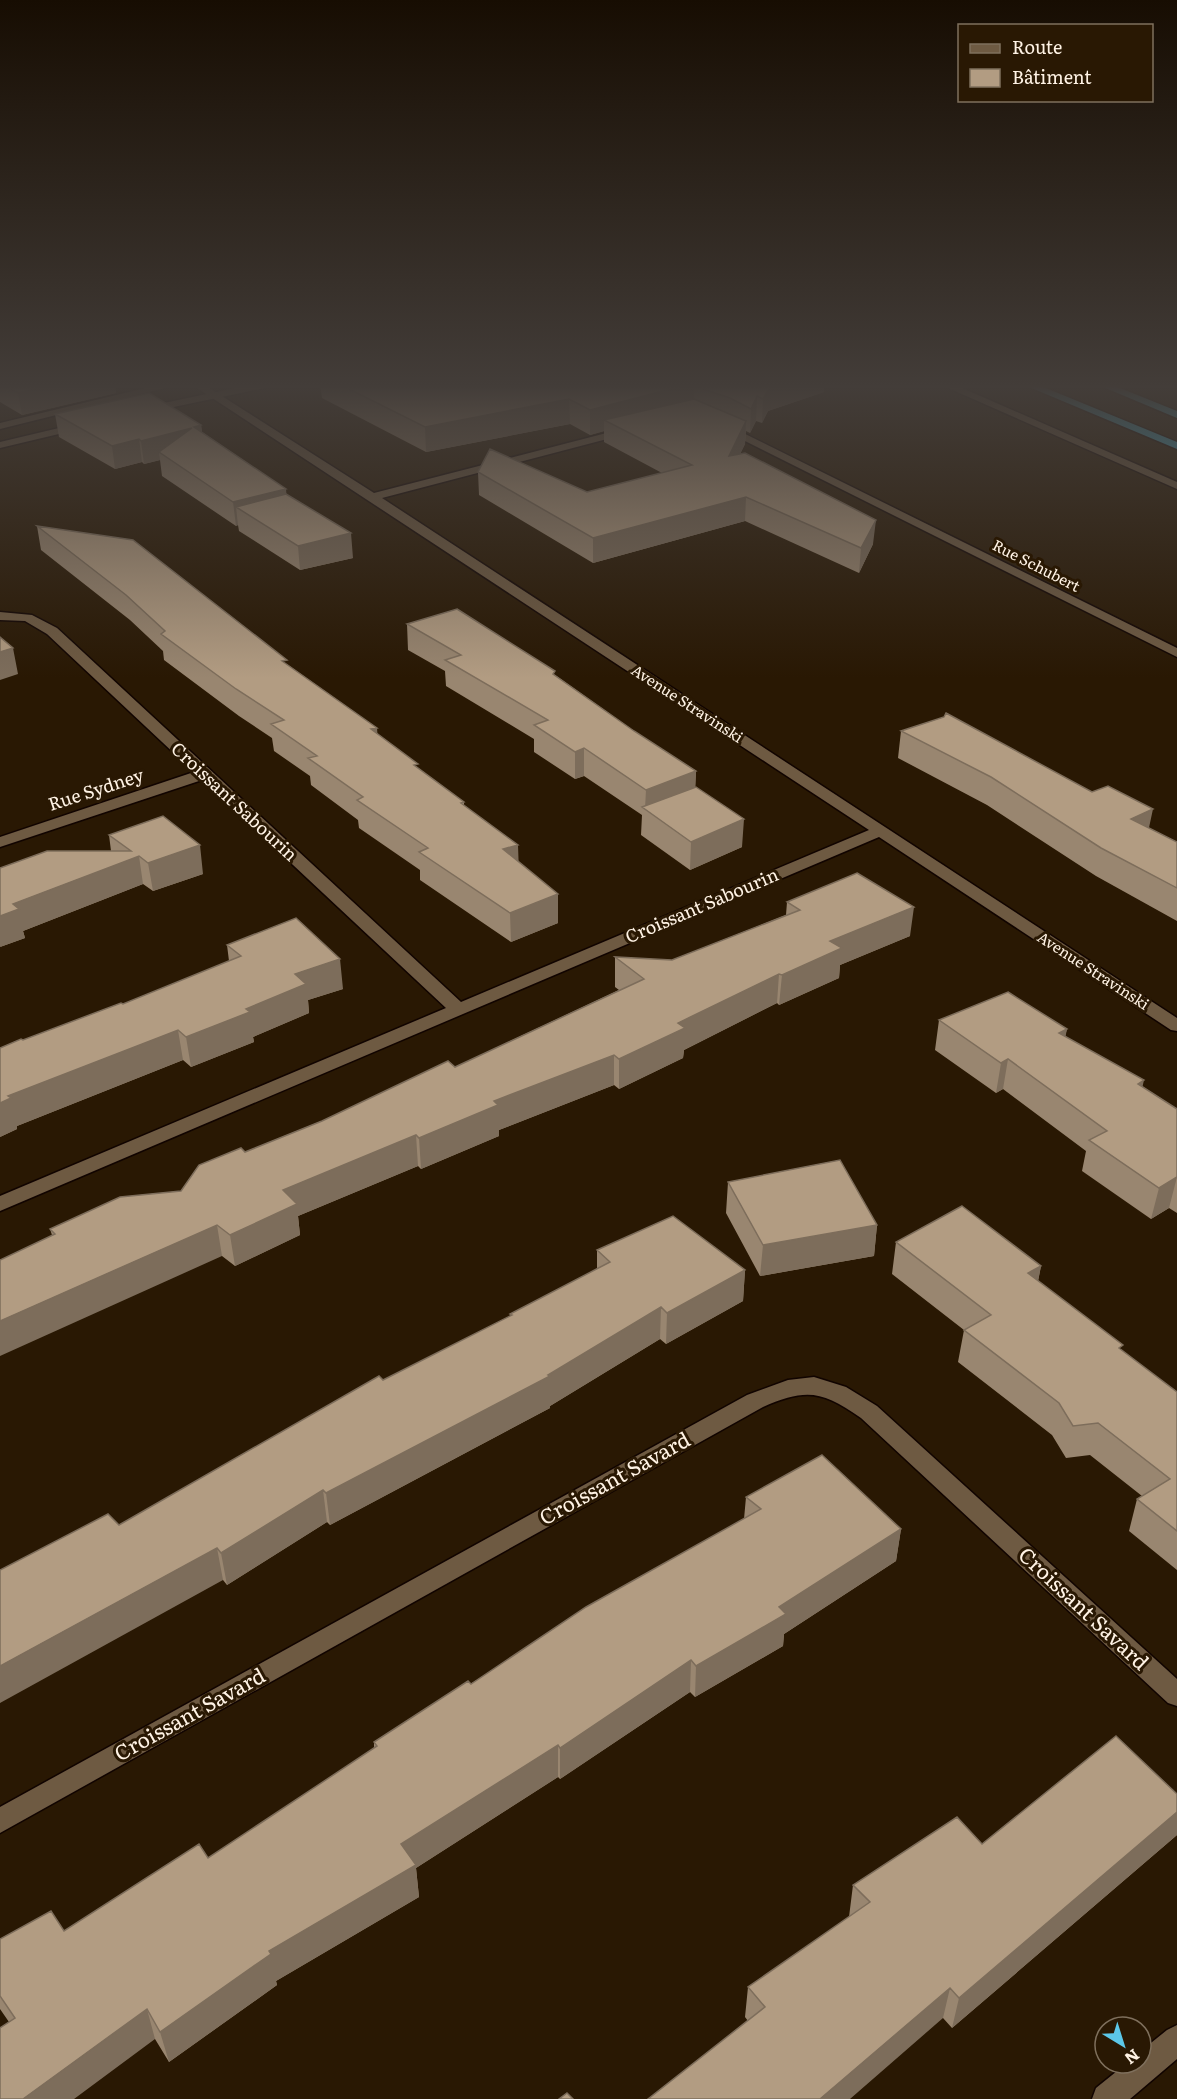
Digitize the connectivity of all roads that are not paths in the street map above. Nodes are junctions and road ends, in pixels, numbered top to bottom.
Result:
1 (349, 482) edge
2 (430, 482) edge
3 (834, 482) edge
4 (372, 497) junction
5 (0, 616) edge
6 (1177, 653) edge
7 (204, 774) junction
8 (880, 831) junction
9 (0, 842) edge
10 (458, 1009) junction
11 (1177, 1026) edge
12 (0, 1204) edge
13 (1177, 1695) edge
14 (0, 1821) edge
15 (1177, 2040) edge
16 (1107, 2099) edge

1 - 4 street, Avenue Stravinski
2 - 4 street
3 - 6 street, Rue Schubert
4 - 8 street, Avenue Stravinski
5 - 7 street, Croissant Sabourin
7 - 9 street, Rue Sydney
7 - 10 street, Croissant Sabourin
8 - 10 street, Croissant Sabourin
8 - 11 street, Avenue Stravinski
10 - 12 street, Croissant Sabourin
13 - 14 street, Croissant Savard
15 - 16 street

